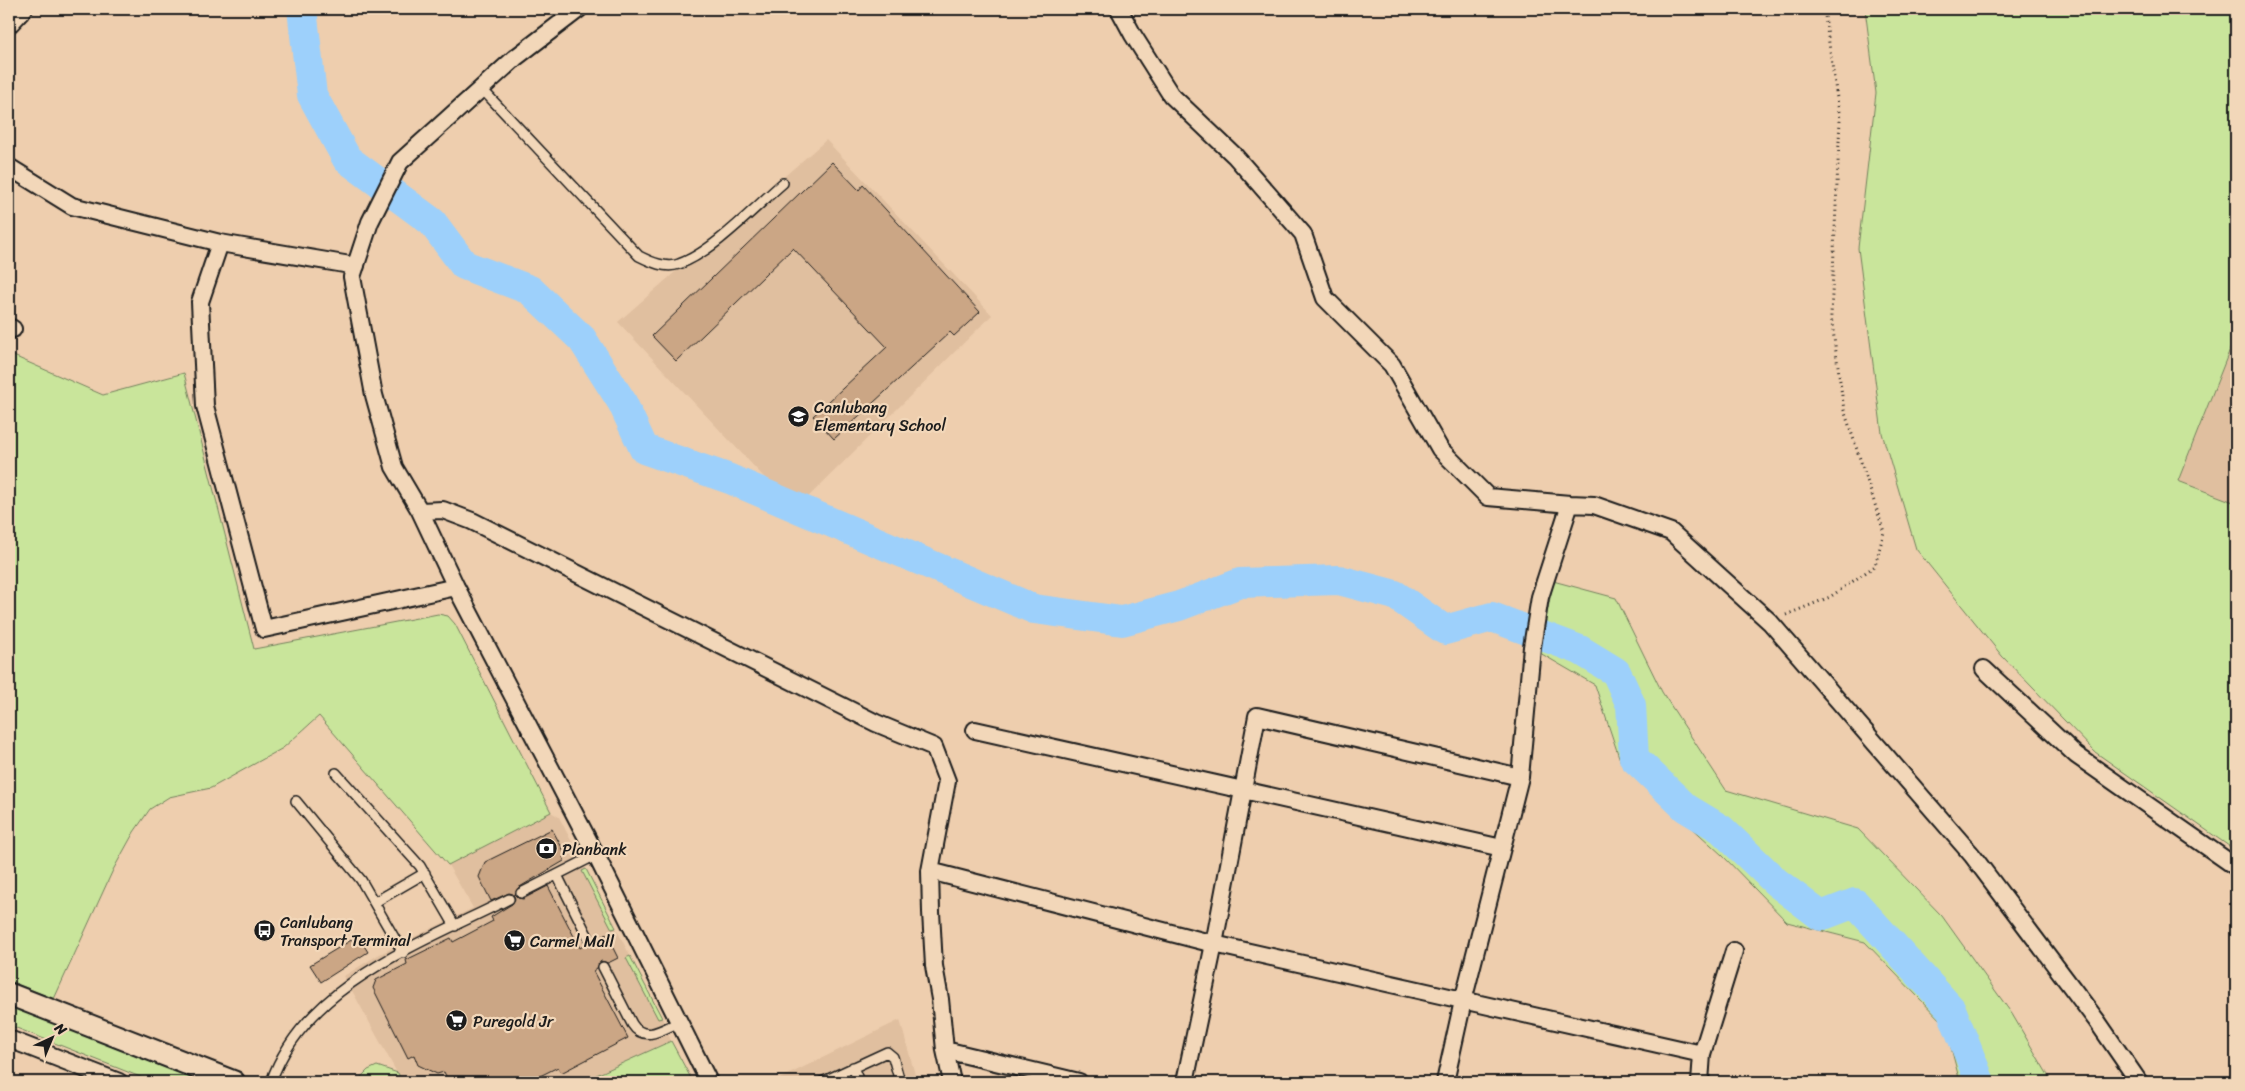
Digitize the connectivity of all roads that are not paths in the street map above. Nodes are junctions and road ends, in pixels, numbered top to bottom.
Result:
1 (24, 9) edge
2 (580, 9) edge
3 (1119, 9) edge
4 (9, 25) edge
5 (481, 88) junction
6 (9, 167) edge
7 (783, 183) dead end
8 (220, 243) junction
9 (356, 266) junction
10 (1570, 504) junction
11 (420, 511) junction
12 (456, 587) junction
13 (1984, 669) dead end
14 (974, 730) dead end
15 (336, 773) dead end
16 (1520, 776) junction
17 (1243, 790) junction
18 (296, 800) dead end
19 (1502, 848) junction
20 (596, 855) junction
21 (2236, 867) edge
22 (930, 871) junction
23 (425, 873) junction
24 (557, 875) junction
25 (521, 893) dead end
26 (509, 899) dead end
27 (375, 902) junction
28 (455, 926) junction
29 (590, 941) dead end
30 (1214, 944) junction
31 (1734, 951) dead end
32 (403, 953) junction
33 (603, 967) dead end
34 (9, 994) edge
35 (1462, 1001) junction
36 (679, 1022) junction
37 (9, 1039) edge
38 (945, 1050) junction
39 (1702, 1054) junction
40 (853, 1067) junction
41 (119, 1082) edge
42 (234, 1082) edge
43 (271, 1082) edge
44 (709, 1082) edge
45 (822, 1082) edge
46 (859, 1082) edge
47 (900, 1082) edge
48 (952, 1082) edge
49 (1078, 1082) edge
50 (1185, 1082) edge
51 (1445, 1082) edge
52 (1700, 1082) edge
53 (2139, 1082) edge

1 - 4 street
2 - 5 street
3 - 10 street
5 - 7 lane
5 - 9 street
6 - 8 street
8 - 9 street
8 - 12 street
9 - 11 street
10 - 16 street
10 - 53 street
11 - 12 street
11 - 22 street
12 - 20 street
13 - 21 street
14 - 17 street
15 - 23 lane
16 - 17 street
16 - 19 street
17 - 19 street
17 - 30 street
18 - 27 lane
19 - 35 street
20 - 24 lane
20 - 36 street
22 - 30 street
22 - 38 street
23 - 27 lane
23 - 28 lane
24 - 25 lane
24 - 29 lane
26 - 28 lane
27 - 32 lane
28 - 32 lane
30 - 35 street
30 - 50 street
31 - 39 street
32 - 43 lane
33 - 36 lane
34 - 42 street
35 - 39 street
35 - 51 street
36 - 44 street
37 - 41 street
38 - 48 street
38 - 49 street
39 - 52 street
40 - 45 lane
40 - 46 lane
40 - 47 lane

